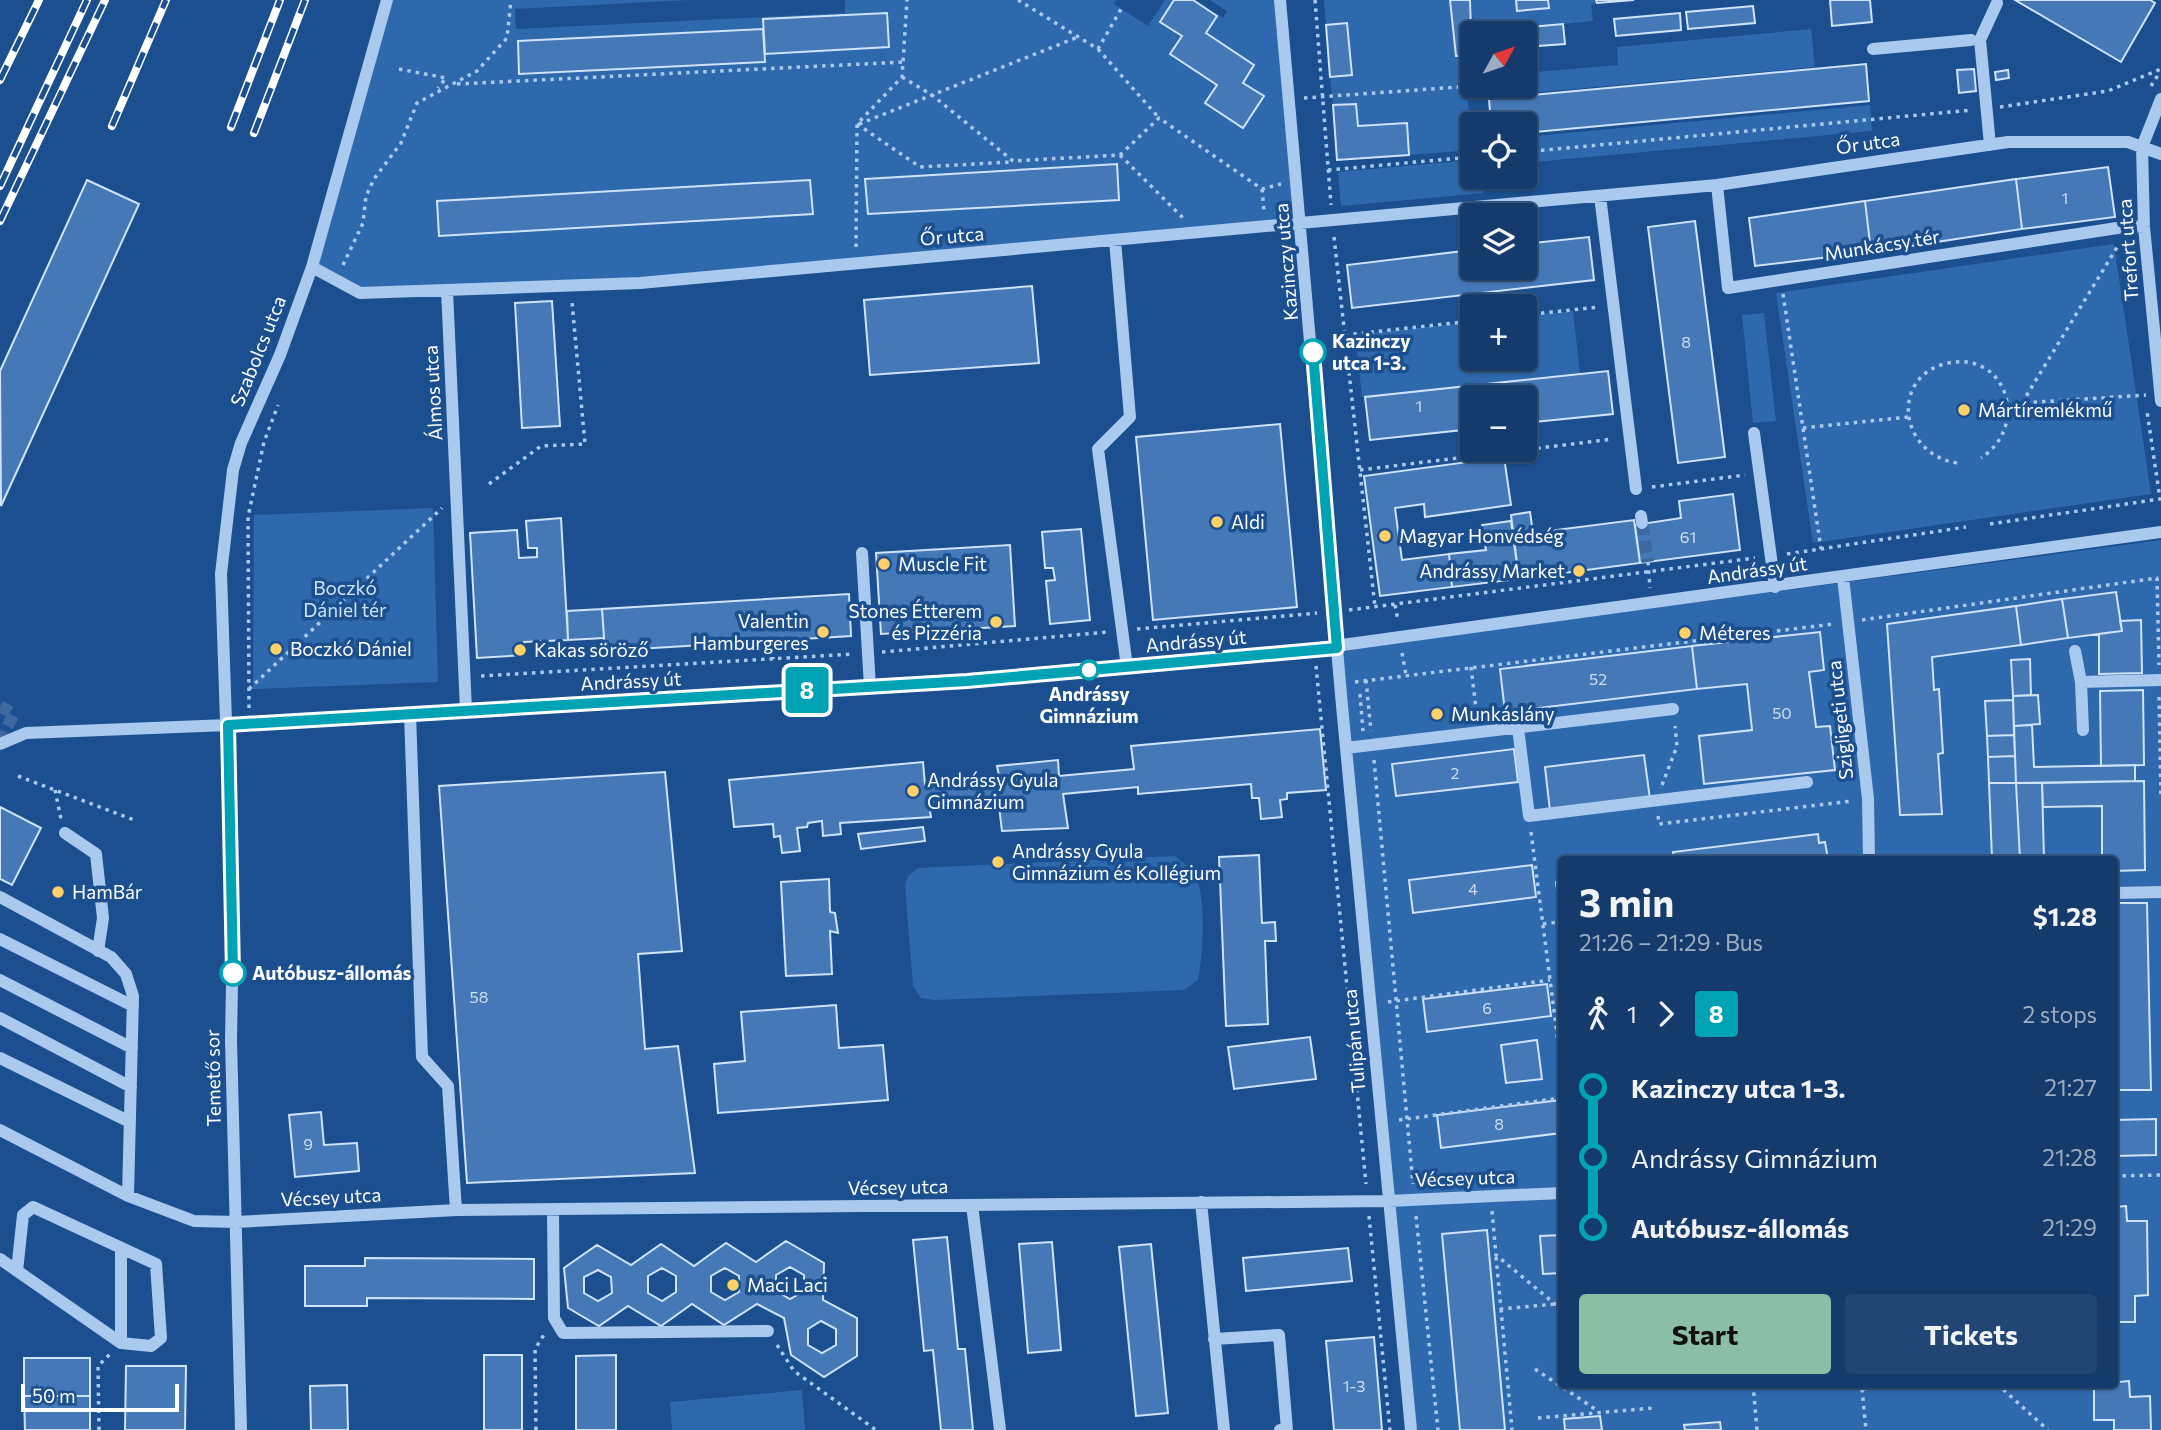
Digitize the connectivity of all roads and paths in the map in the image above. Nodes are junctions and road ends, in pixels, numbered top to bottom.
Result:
1 (387, 0) edge
2 (511, 0) edge
3 (907, 0) edge
4 (1018, 0) edge
5 (1280, 0) edge
6 (1315, 0) edge
7 (1997, 2) dead end
8 (1121, 9) dead end
9 (1078, 37) junction
10 (1971, 40) dead end
11 (1098, 49) junction
12 (1873, 50) dead end
13 (903, 62) junction
14 (399, 69) dead end
15 (2161, 69) edge
16 (902, 77) junction
17 (457, 84) junction
18 (1460, 87) edge
19 (437, 90) junction
20 (932, 94) junction
21 (1322, 97) junction
22 (1290, 99) junction
23 (2161, 99) edge
24 (1986, 109) junction
25 (1159, 118) junction
26 (857, 124) junction
27 (1990, 145) junction
28 (2142, 148) junction
29 (1537, 151) edge
30 (2161, 154) edge
31 (1119, 155) junction
32 (1460, 158) edge
33 (1013, 161) junction
34 (1328, 170) junction
35 (1287, 182) dead end
36 (1717, 185) junction
37 (1262, 189) junction
38 (1600, 197) junction
39 (1265, 216) dead end
40 (1332, 221) junction
41 (1301, 223) junction
42 (1176, 224) dead end
43 (2144, 227) junction
44 (1115, 240) junction
45 (856, 253) dead end
46 (312, 267) junction
47 (336, 279) junction
48 (570, 286) junction
49 (1782, 286) dead end
50 (447, 290) junction
51 (1611, 306) junction
52 (1537, 314) edge
53 (1460, 322) edge
54 (1345, 335) junction
55 (2143, 382) dead end
56 (2160, 394) edge
57 (2145, 395) junction
58 (2161, 401) edge
59 (279, 403) dead end
60 (2009, 408) junction
61 (1908, 417) junction
62 (1803, 428) junction
63 (1754, 433) dead end
64 (1629, 437) junction
65 (1981, 458) dead end
66 (1957, 463) dead end
67 (1360, 470) junction
68 (1759, 473) junction
69 (489, 484) dead end
70 (1636, 489) joint
71 (456, 495) junction
72 (1990, 524) dead end
73 (1966, 527) dead end
74 (2161, 532) edge
75 (1821, 549) junction
76 (862, 553) dead end
77 (1771, 556) junction
78 (1648, 562) tunnel mouth
79 (1648, 572) junction
80 (1843, 577) junction
81 (1775, 587) junction
82 (1652, 604) junction
83 (1375, 607) junction
84 (1334, 611) junction
85 (1829, 613) dead end
86 (1862, 620) dead end
87 (1848, 622) junction
88 (1830, 624) junction
89 (1122, 631) junction
90 (1832, 637) dead end
91 (772, 640) dead end
92 (1337, 648) junction
93 (1315, 650) junction
94 (2075, 651) dead end
95 (868, 653) junction
96 (773, 659) junction
97 (1126, 667) junction
98 (1471, 667) junction
99 (464, 677) junction
100 (1366, 680) junction
101 (2161, 680) edge
102 (1359, 681) dead end
103 (2081, 682) junction
104 (870, 687) junction
105 (249, 689) junction
106 (1673, 709) joint
107 (466, 710) junction
108 (410, 714) junction
109 (249, 724) junction
110 (228, 725) junction
111 (1518, 728) junction
112 (2083, 730) dead end
113 (1479, 732) junction
114 (0, 744) edge
115 (1373, 746) junction
116 (1346, 748) junction
117 (18, 776) dead end
118 (1807, 782) dead end
119 (1849, 789) dead end
120 (55, 790) junction
121 (1868, 799) junction
122 (1656, 801) junction
123 (1850, 801) junction
124 (1850, 813) dead end
125 (1530, 816) junction
126 (134, 820) dead end
127 (65, 833) joint
128 (1869, 856) edge
129 (2161, 892) edge
130 (2118, 893) edge
131 (0, 897) edge
132 (1558, 922) edge
133 (1543, 924) junction
134 (0, 939) edge
135 (98, 951) junction
136 (0, 980) edge
137 (1550, 980) junction
138 (1396, 1001) junction
139 (1388, 1002) dead end
140 (133, 1006) junction
141 (0, 1018) edge
142 (1558, 1042) edge
143 (132, 1048) junction
144 (0, 1058) edge
145 (131, 1087) junction
146 (1558, 1098) edge
147 (1407, 1118) junction
148 (1399, 1119) dead end
149 (130, 1122) junction
150 (0, 1130) edge
151 (2161, 1175) edge
152 (2118, 1176) edge
153 (1558, 1193) edge
154 (128, 1196) junction
155 (1414, 1199) junction
156 (1368, 1200) junction
157 (1388, 1201) junction
158 (1201, 1202) junction
159 (972, 1205) junction
160 (456, 1210) junction
161 (553, 1210) junction
162 (1492, 1210) dead end
163 (236, 1222) junction
164 (121, 1248) junction
165 (1496, 1255) junction
166 (0, 1259) edge
167 (17, 1271) junction
168 (1555, 1304) joint
169 (1501, 1309) junction
170 (554, 1318) junction
171 (768, 1331) joint
172 (1214, 1339) junction
173 (121, 1343) junction
174 (1535, 1369) dead end
175 (1558, 1385) edge
176 (1563, 1388) edge
177 (1753, 1388) edge
178 (1873, 1388) edge
179 (2001, 1388) edge
180 (1862, 1389) joint
181 (1653, 1408) dead end
182 (1600, 1413) junction
183 (1538, 1418) dead end
184 (99, 1430) edge
185 (241, 1430) edge
186 (536, 1430) edge
187 (876, 1430) edge
188 (1000, 1430) edge
189 (1224, 1430) edge
190 (1280, 1430) edge
191 (1390, 1430) edge
192 (1411, 1430) edge
193 (1438, 1430) edge
194 (1512, 1430) edge
195 (1757, 1430) edge
196 (1866, 1430) edge
197 (2048, 1430) edge

1 - 46 street, Szabolcs utca
2 - 17 path
3 - 13 path
4 - 9 path
5 - 22 street, Kazinczy utca
6 - 21 path
7 - 24 street
8 - 11 path
9 - 11 path
9 - 20 path
10 - 12 street
11 - 25 path
13 - 16 path
13 - 17 path
14 - 19 path
15 - 24 path
16 - 20 path
16 - 26 path
17 - 19 path
18 - 21 path
19 - 47 path
20 - 26 path
20 - 33 path
21 - 22 path
21 - 34 path
22 - 41 street, Kazinczy utca
23 - 28 street, Trefort utca
24 - 27 street
24 - 29 path
25 - 31 path
25 - 37 path
26 - 33 path
26 - 45 path
27 - 28 street, Őr utca
27 - 36 street, Őr utca
28 - 30 street, Őr utca
28 - 43 street, Trefort utca
31 - 33 path
31 - 42 path
32 - 34 path
34 - 40 path
35 - 37 path
36 - 38 street, Őr utca
36 - 43 street, Munkácsy tér
37 - 39 path
38 - 40 street, Őr utca
38 - 51 street
40 - 41 street, Őr utca
40 - 54 path
41 - 44 street, Őr utca
41 - 84 street, Kazinczy utca
43 - 56 street, Trefort utca
44 - 48 street, Őr utca
44 - 89 street
46 - 47 street, Őr utca
46 - 110 street, Szabolcs utca
47 - 50 street, Őr utca
48 - 50 street, Őr utca
48 - 69 path
49 - 62 path
50 - 71 street, Álmos utca
51 - 52 path
51 - 64 street
53 - 54 path
54 - 67 path
55 - 57 path
56 - 57 path
56 - 58 street, Trefort utca
57 - 60 path
57 - 72 path
59 - 105 path, Szabolcs utca
60 - 61 path
60 - 65 path
61 - 62 path
61 - 66 path
62 - 75 path
63 - 68 street
64 - 67 path
64 - 70 street
67 - 83 path
68 - 70 path
68 - 77 street
71 - 99 street, Álmos utca
71 - 105 path
73 - 75 path
74 - 80 street, Andrássy út
75 - 77 path
76 - 95 street
77 - 79 path
77 - 81 street
78 - 79 path
79 - 82 path
79 - 83 path
80 - 81 street, Andrássy út
80 - 87 street, Szigligeti utca
81 - 82 street, Andrássy út
82 - 92 street, Andrássy út
83 - 84 path
84 - 89 path
84 - 92 street, Kazinczy utca
85 - 88 path
86 - 87 path
87 - 88 path
87 - 121 street, Szigligeti utca
88 - 90 path
88 - 98 path
89 - 95 path
89 - 97 street
91 - 96 path
92 - 93 street, Andrássy út
92 - 116 street, Tulipán utca
93 - 97 street, Andrássy út
93 - 156 path
94 - 103 street
95 - 96 path
95 - 104 street
96 - 99 path
97 - 104 street, Andrássy út
98 - 100 path
98 - 113 path
99 - 107 street, Álmos utca
100 - 102 path
100 - 115 path
101 - 103 street
103 - 112 street
104 - 107 street, Andrássy út
105 - 109 path, Szabolcs utca
106 - 111 street
106 - 122 path
107 - 108 street, Andrássy út
108 - 109 street, Andrássy út
108 - 160 street
109 - 110 street, Andrássy út
110 - 114 street, Andrássy út
110 - 163 street, Temető sor
111 - 113 street
111 - 125 street
113 - 115 street
115 - 116 street
115 - 138 path
116 - 157 street, Tulipán utca
117 - 120 path
118 - 122 street
119 - 123 path
120 - 126 path
120 - 127 path
121 - 123 path
121 - 128 street, Szigligeti utca
122 - 123 path
122 - 125 street
123 - 124 path
125 - 133 path
127 - 135 street
129 - 130 street
131 - 135 street
132 - 133 path
133 - 137 path
134 - 140 street
135 - 140 street
136 - 143 street
137 - 138 path
137 - 142 path
138 - 139 path
138 - 147 path
140 - 143 street
141 - 145 street
143 - 145 street
144 - 149 street
145 - 149 street
146 - 147 path
147 - 148 path
147 - 155 path
149 - 154 street
150 - 154 street, Vécsey utca
151 - 152 path
153 - 155 street, Vécsey utca
154 - 163 street, Vécsey utca
155 - 157 street, Vécsey utca
155 - 193 path
156 - 157 street, Vécsey utca
156 - 158 street, Vécsey utca
156 - 191 path
157 - 192 street, Tulipán utca
158 - 159 street, Vécsey utca
158 - 172 street
159 - 161 street, Vécsey utca
159 - 188 street
160 - 161 street, Vécsey utca
160 - 163 street, Vécsey utca
161 - 170 street
162 - 165 path
163 - 185 street, Temető sor
164 - 167 street
164 - 173 street
164 - 173 street
165 - 168 path
165 - 169 path
166 - 167 street
167 - 173 street
168 - 169 path
169 - 194 path
170 - 171 street
170 - 186 path
171 - 187 path
172 - 189 street
172 - 190 street
173 - 184 path
174 - 175 path
176 - 182 path
177 - 195 path
178 - 180 path
179 - 197 path
180 - 196 path
181 - 182 path
182 - 183 path

